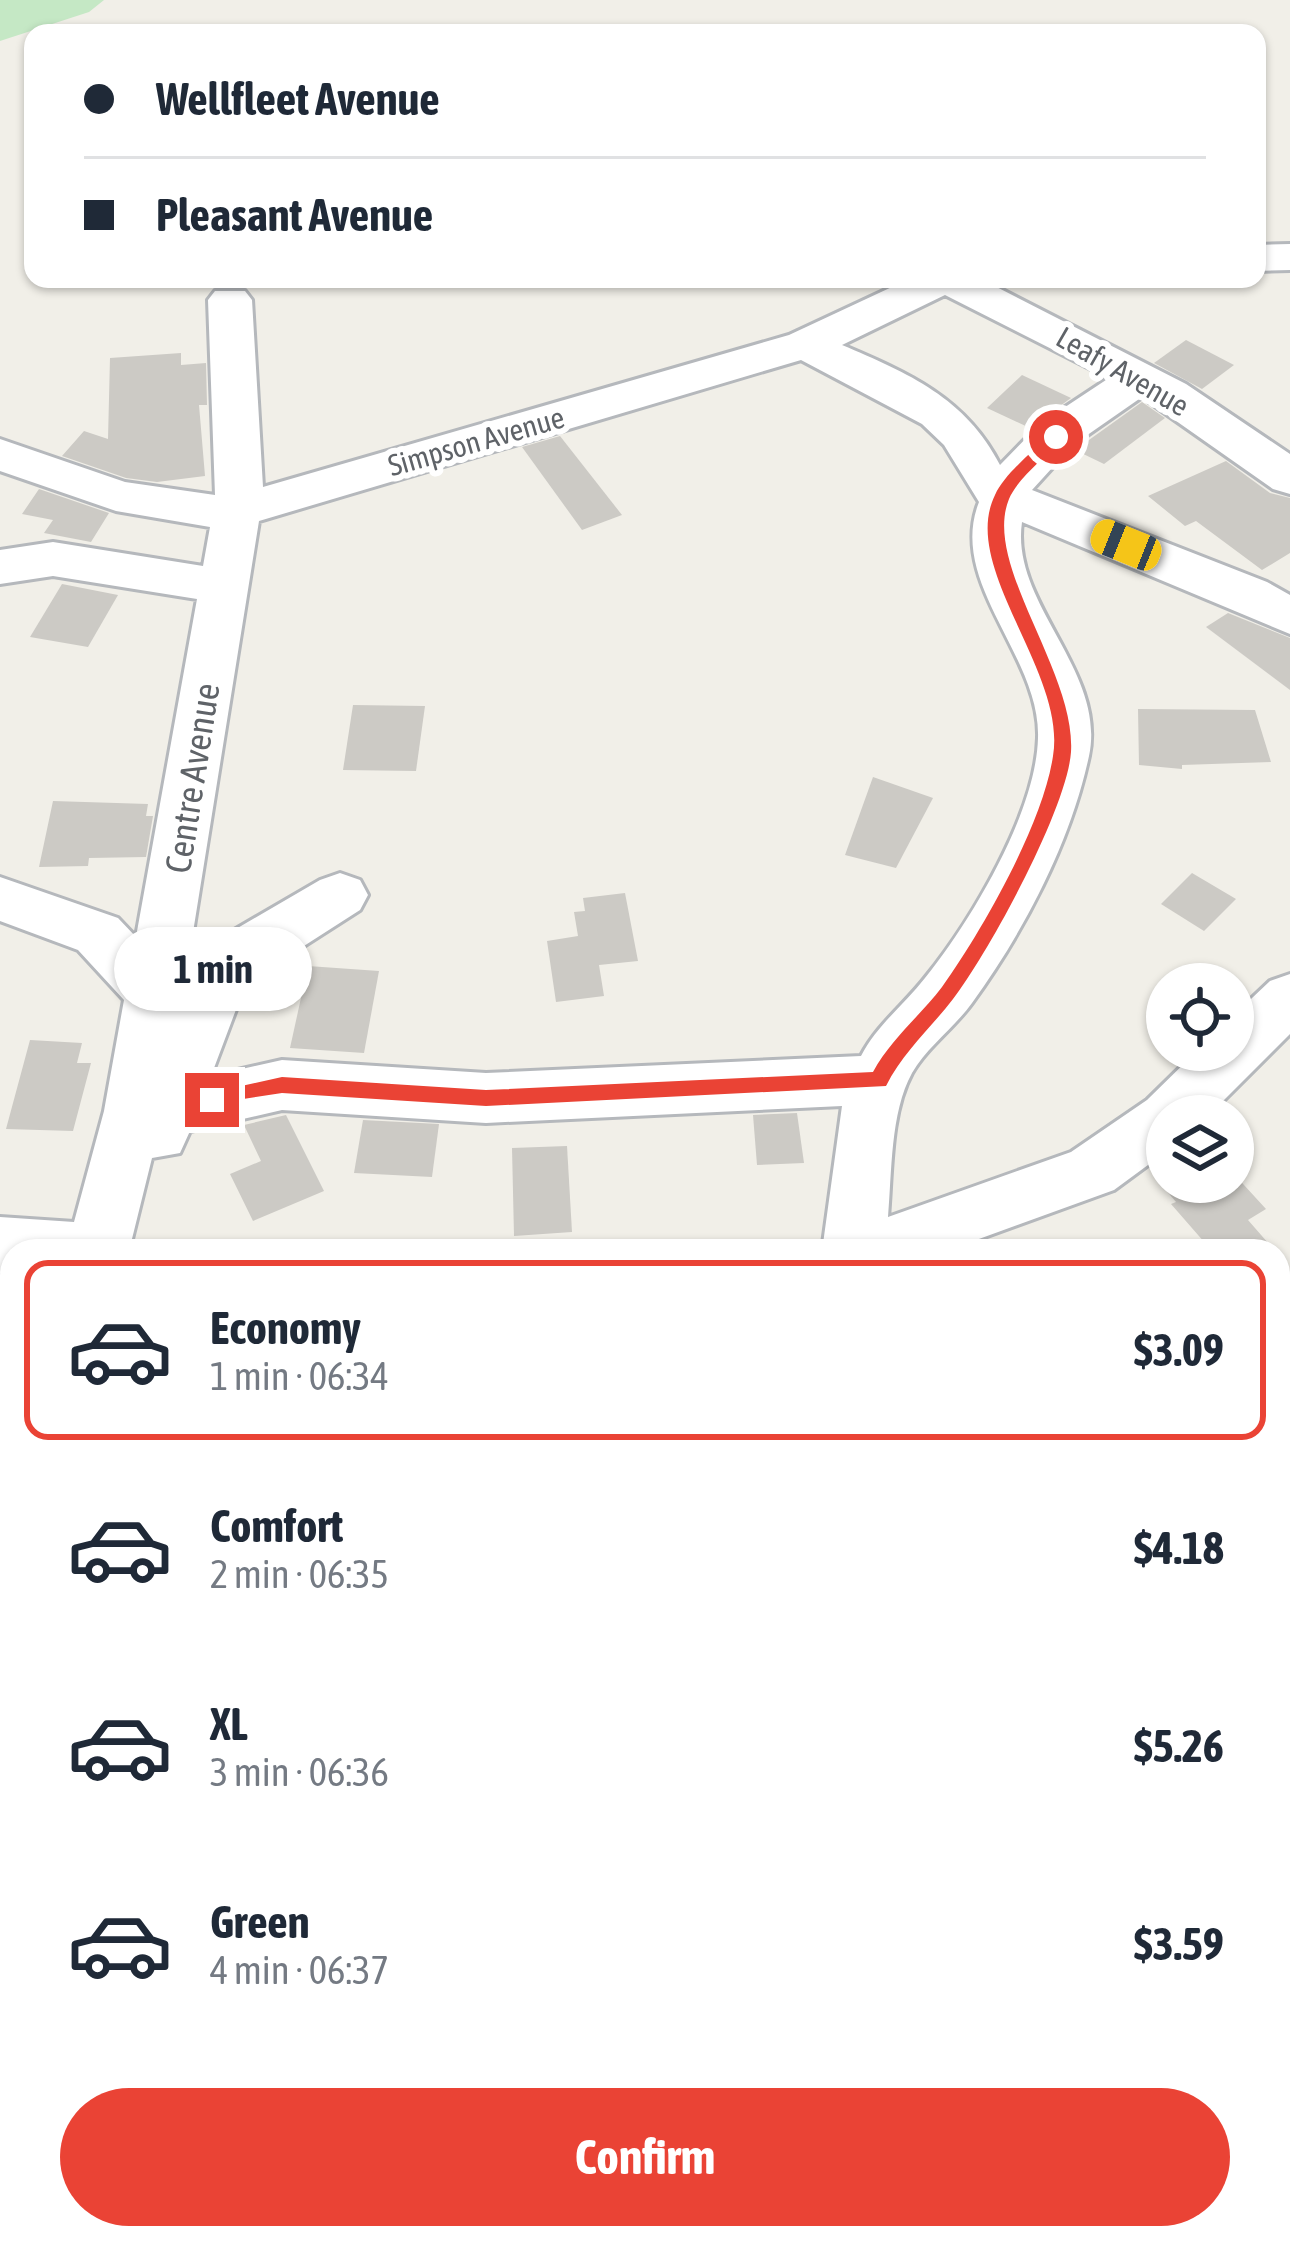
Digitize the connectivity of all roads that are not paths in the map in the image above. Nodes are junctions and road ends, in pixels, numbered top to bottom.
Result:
1 (926, 288) edge
2 (964, 288) edge
3 (230, 300) dead end
4 (805, 345) junction
5 (1137, 380) junction
6 (0, 454) edge
7 (1290, 478) edge
8 (1002, 496) junction
9 (236, 511) junction
10 (0, 566) edge
11 (221, 586) junction
12 (1290, 617) edge
13 (340, 895) dead end
14 (0, 898) edge
15 (155, 994) junction
16 (1290, 998) edge
17 (879, 1080) junction
18 (1191, 1095) edge
19 (170, 1111) junction
20 (1146, 1133) edge
21 (117, 1185) junction
22 (101, 1239) edge
23 (855, 1239) edge
24 (904, 1239) edge

1 - 4 street, Simpson Avenue
2 - 5 street, Leafy Avenue
3 - 9 street, Centre Avenue
4 - 8 street
4 - 9 street, Simpson Avenue
5 - 7 street, Leafy Avenue
5 - 8 street
6 - 9 street, Simpson Avenue
8 - 12 street
8 - 17 street
9 - 11 street, Centre Avenue
10 - 11 street
11 - 15 street, Centre Avenue
13 - 19 street
14 - 15 street
15 - 21 street, Centre Avenue
16 - 18 street
17 - 19 street
17 - 23 street
19 - 21 street
20 - 24 street
21 - 22 street, Centre Avenue

